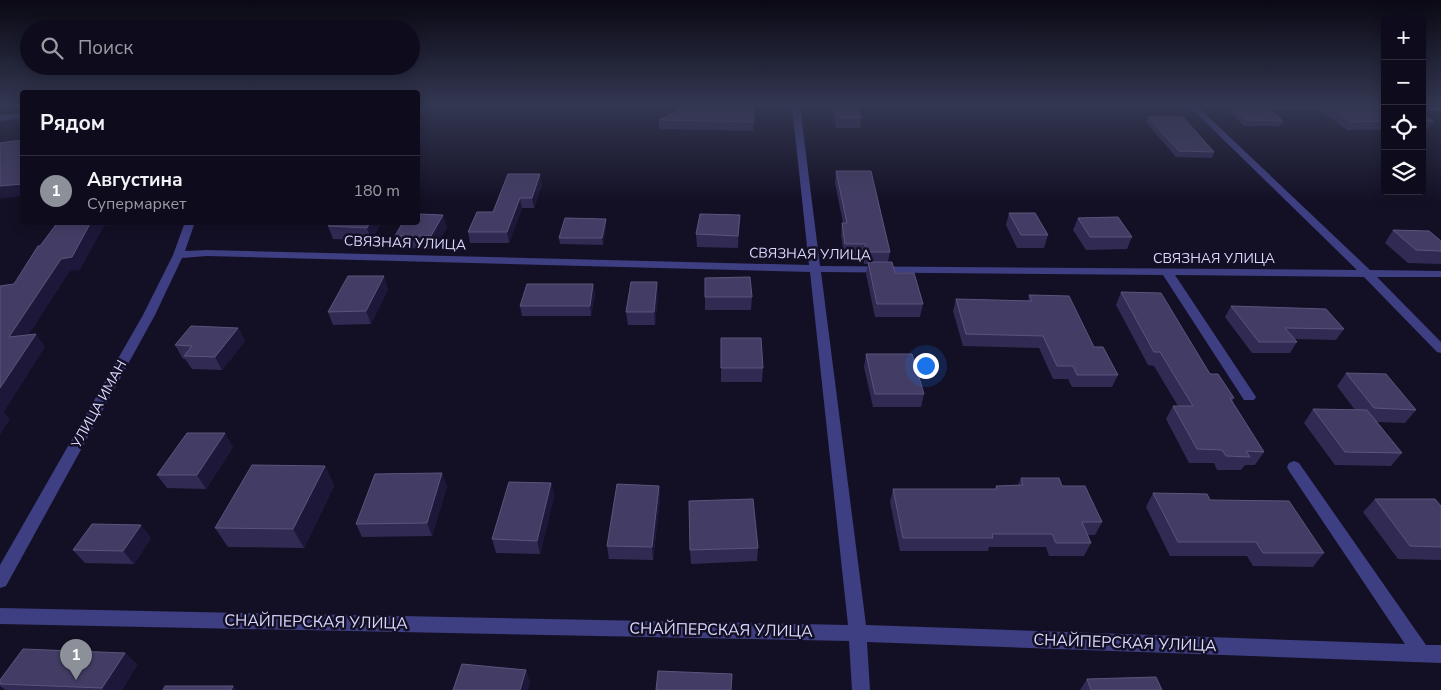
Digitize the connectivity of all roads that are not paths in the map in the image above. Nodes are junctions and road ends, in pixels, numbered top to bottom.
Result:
1 (800, 138) edge
2 (1227, 138) edge
3 (189, 225) edge
4 (178, 254) junction
5 (816, 270) junction
6 (1167, 272) junction
7 (1368, 274) junction
8 (1441, 274) edge
9 (1441, 349) edge
10 (1249, 397) dead end
11 (1294, 467) dead end
12 (0, 581) edge
13 (0, 616) edge
14 (858, 633) junction
15 (1421, 653) junction
16 (1441, 654) edge
17 (861, 690) edge

1 - 5 street
2 - 7 street
3 - 4 street, УЛИЦА ИМАН
4 - 5 street, СВЯЗНАЯ УЛИЦА
4 - 12 street, УЛИЦА ИМАН
5 - 6 street, СВЯЗНАЯ УЛИЦА
5 - 14 street
6 - 7 street, СВЯЗНАЯ УЛИЦА
6 - 10 street
7 - 8 street, СВЯЗНАЯ УЛИЦА
7 - 9 street
11 - 15 street
13 - 14 street, СНАЙПЕРСКАЯ УЛИЦА
14 - 15 street, СНАЙПЕРСКАЯ УЛИЦА
14 - 17 street
15 - 16 street, СНАЙПЕРСКАЯ УЛИЦА

